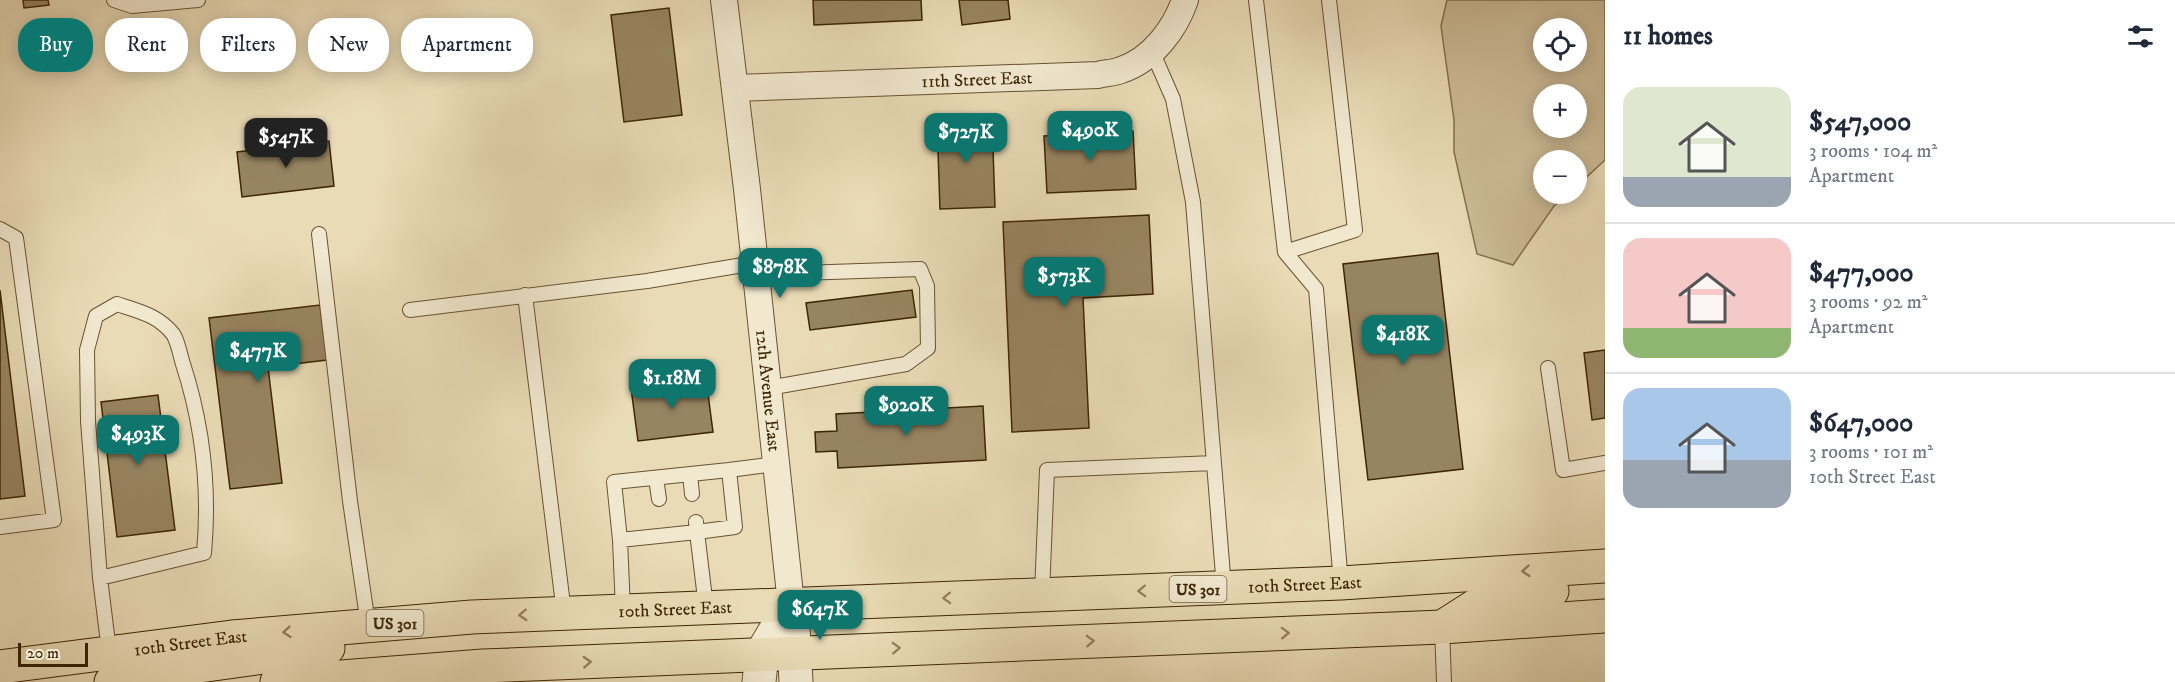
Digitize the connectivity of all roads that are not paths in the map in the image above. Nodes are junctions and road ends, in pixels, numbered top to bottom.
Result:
1 (114, 0) edge
2 (198, 0) edge
3 (724, 0) edge
4 (1185, 0) edge
5 (1256, 0) edge
6 (1329, 0) edge
7 (1152, 51) junction
8 (735, 88) junction
9 (0, 229) edge
10 (319, 234) dead end
11 (1285, 252) junction
12 (755, 263) junction
13 (525, 296) junction
14 (410, 310) dead end
15 (1548, 368) dead end
16 (768, 388) junction
17 (1214, 463) junction
18 (1605, 463) edge
19 (776, 464) junction
20 (729, 470) junction
21 (690, 474) junction
22 (656, 478) junction
23 (692, 494) dead end
24 (659, 499) dead end
25 (696, 527) junction
26 (0, 528) edge
27 (620, 540) junction
28 (1605, 566) edge
29 (100, 578) junction
30 (1341, 584) junction
31 (1605, 586) edge
32 (1224, 588) junction
33 (1042, 594) junction
34 (791, 604) junction
35 (706, 607) junction
36 (623, 610) junction
37 (564, 613) junction
38 (1605, 616) edge
39 (368, 624) junction
40 (1442, 627) junction
41 (0, 667) edge
42 (110, 667) edge
43 (796, 667) edge
44 (760, 668) edge
45 (518, 674) edge
46 (285, 682) edge
47 (1444, 682) edge

1 - 2 lane
3 - 8 street, 12th Avenue East
4 - 7 street, 11th Street East
5 - 11 lane
6 - 11 lane
7 - 8 street, 11th Street East
7 - 17 lane
8 - 12 street, 12th Avenue East
9 - 26 lane
10 - 39 lane
11 - 30 lane
12 - 13 lane
12 - 16 street, 12th Avenue East
12 - 16 lane
13 - 14 lane
13 - 37 lane
15 - 18 lane
16 - 19 street, 12th Avenue East
17 - 32 lane
17 - 33 lane
19 - 20 lane
19 - 34 street, 12th Avenue East
20 - 21 lane
20 - 25 lane
21 - 22 lane
21 - 23 lane
22 - 24 lane
22 - 27 lane
25 - 27 lane
25 - 35 lane
27 - 36 lane
28 -> 30 main road, 10th Street East / US 301
29 - 29 lane
29 - 42 lane
30 - 32 main road, 10th Street East / US 301
31 - 40 main road
32 -> 33 main road, 10th Street East / US 301
33 -> 34 main road, 10th Street East / US 301
34 - 35 main road, 10th Street East / US 301
34 - 43 street
34 - 44 street
35 - 36 main road, 10th Street East / US 301
36 - 37 main road, 10th Street East / US 301
37 -> 39 main road, 10th Street East / US 301
38 - 40 main road
39 - 42 main road, 10th Street East / US 301
43 -> 40 main road
40 - 47 lane
41 - 42 main road, 10th Street East / US 301
43 - 44 main road
45 -> 44 main road
45 - 46 main road

